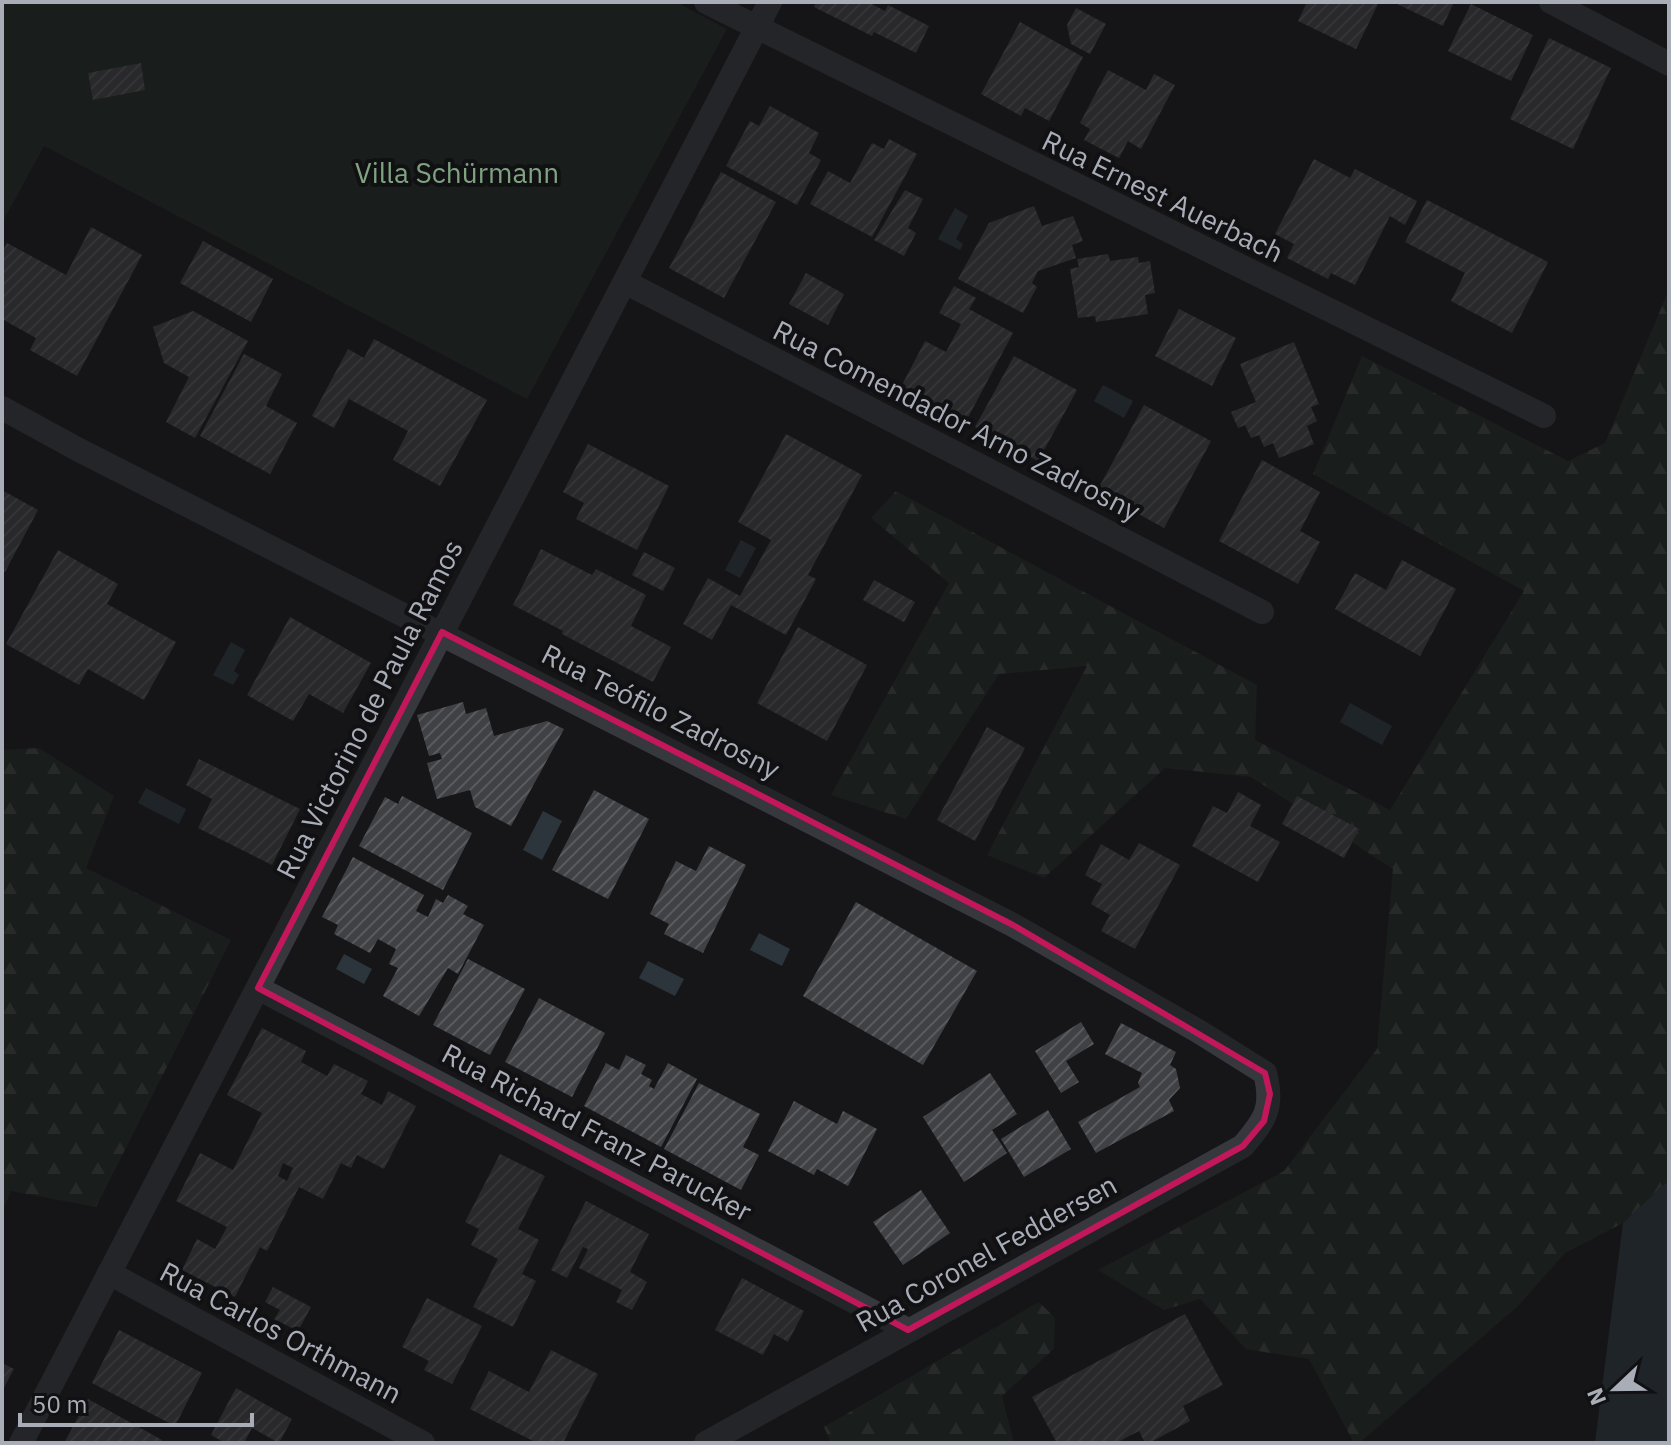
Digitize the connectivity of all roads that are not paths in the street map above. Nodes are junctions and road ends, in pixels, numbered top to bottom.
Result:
1 (706, 2) edge
2 (770, 2) edge
3 (1551, 2) edge
4 (756, 29) junction
5 (1669, 64) edge
6 (625, 282) junction
7 (2, 408) edge
8 (1544, 416) dead end
9 (1262, 612) dead end
10 (442, 632) junction
11 (258, 988) junction
12 (1270, 1094) joint
13 (109, 1273) junction
14 (908, 1330) junction
15 (21, 1443) edge
16 (423, 1443) edge
17 (706, 1443) edge

1 - 4 street, Rua Ernest Auerbach
2 - 4 street, Rua Victorino de Paula Ramos
3 - 5 street
4 - 6 street, Rua Victorino de Paula Ramos
4 - 8 street, Rua Ernest Auerbach
6 - 9 street, Rua Comendador Arno Zadrosny
6 - 10 street, Rua Victorino de Paula Ramos
7 - 10 street, Rua Teófilo Zadrosny
10 - 11 street, Rua Victorino de Paula Ramos
10 - 12 street, Rua Teófilo Zadrosny
11 - 13 street, Rua Victorino de Paula Ramos
11 - 14 street, Rua Richard Franz Parucker
12 - 14 street, Rua Coronel Feddersen
13 - 15 street, Rua Victorino de Paula Ramos
13 - 16 street, Rua Carlos Orthmann
14 - 17 street, Rua Coronel Feddersen

